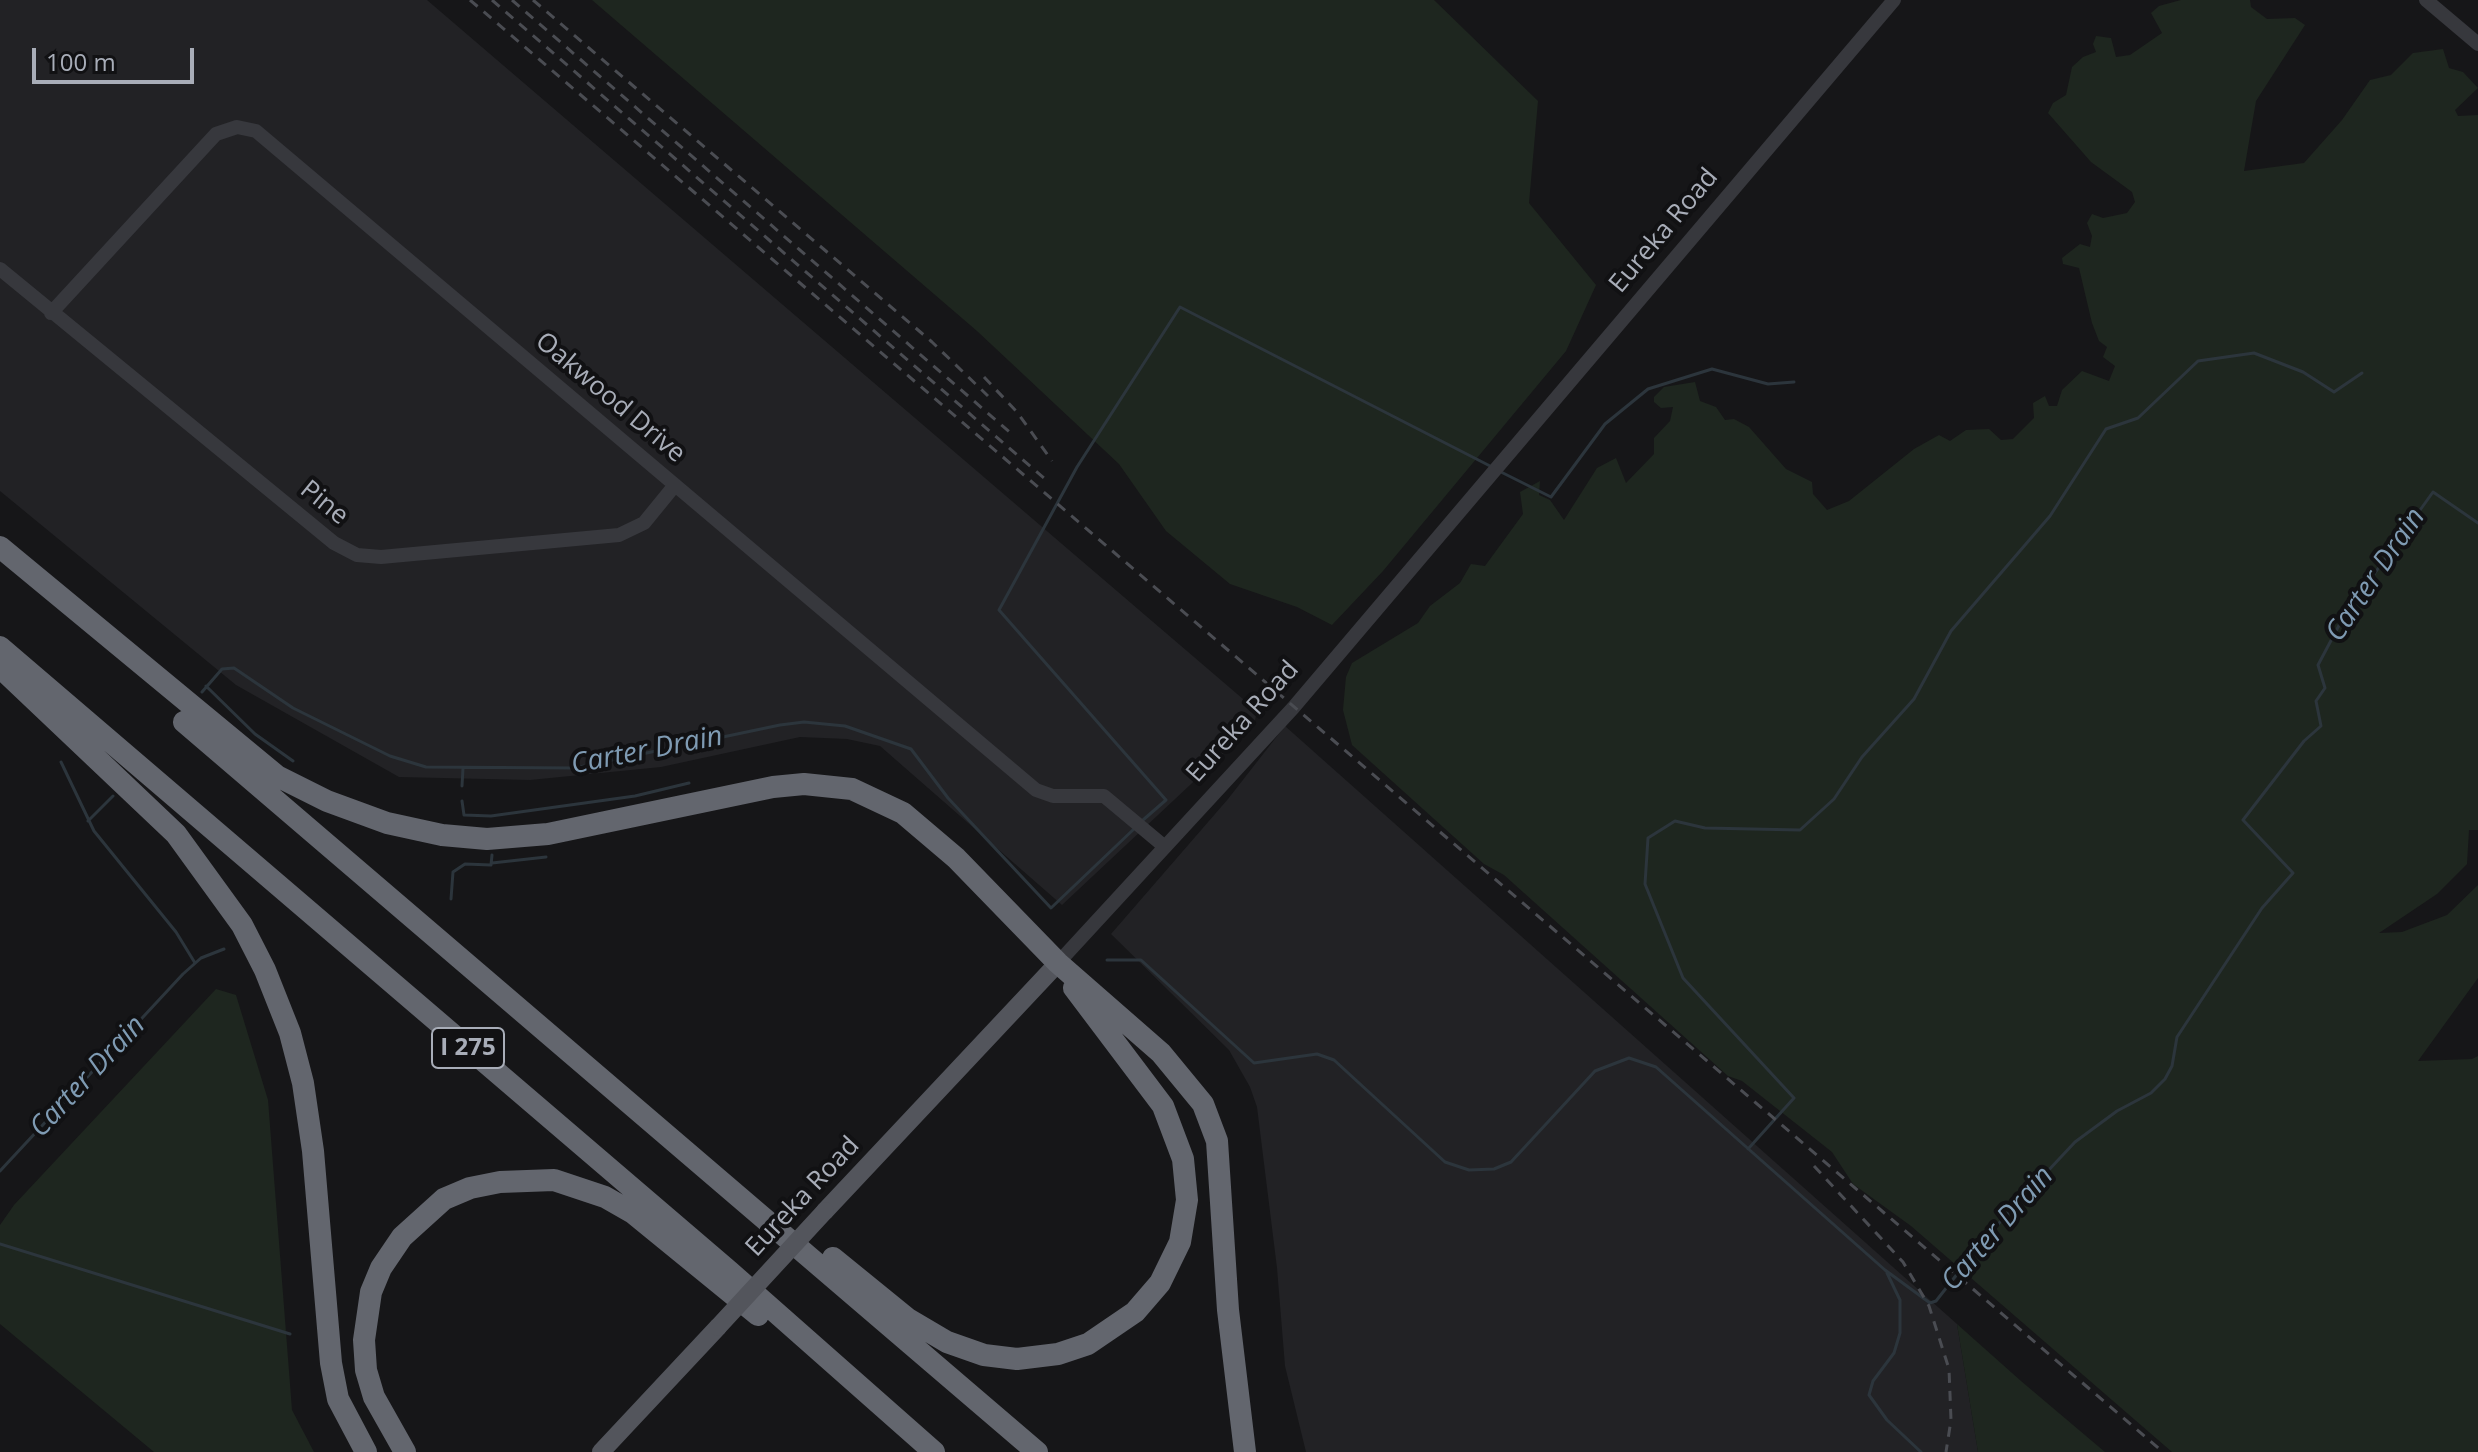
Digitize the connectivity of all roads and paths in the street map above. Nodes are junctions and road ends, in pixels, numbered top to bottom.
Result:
1 (1894, 0) edge
2 (2426, 0) edge
3 (2478, 44) edge
4 (0, 269) edge
5 (51, 313) junction
6 (675, 485) junction
7 (0, 547) edge
8 (0, 560) edge
9 (0, 647) edge
10 (0, 667) edge
11 (1165, 847) junction
12 (1058, 963) junction
13 (630, 1103) junction
14 (912, 1434) junction
15 (366, 1452) edge
16 (405, 1452) edge
17 (601, 1452) edge
18 (934, 1452) edge
19 (1037, 1452) edge
20 (1245, 1452) edge

1 - 11 street, Eureka Road
2 - 3 street
4 - 5 street, Pine
5 - 6 street, Pine
5 - 6 street, Oakwood Drive
6 - 11 street, Oakwood Drive
7 - 12 highway
8 - 13 highway, I 275
9 - 14 highway, I 275
10 - 15 highway
11 - 12 street, Eureka Road
12 - 13 highway
12 - 17 main road, Eureka Road, bridge
12 - 20 highway
13 - 19 highway, I 275
14 - 16 highway
14 - 18 highway, I 275

